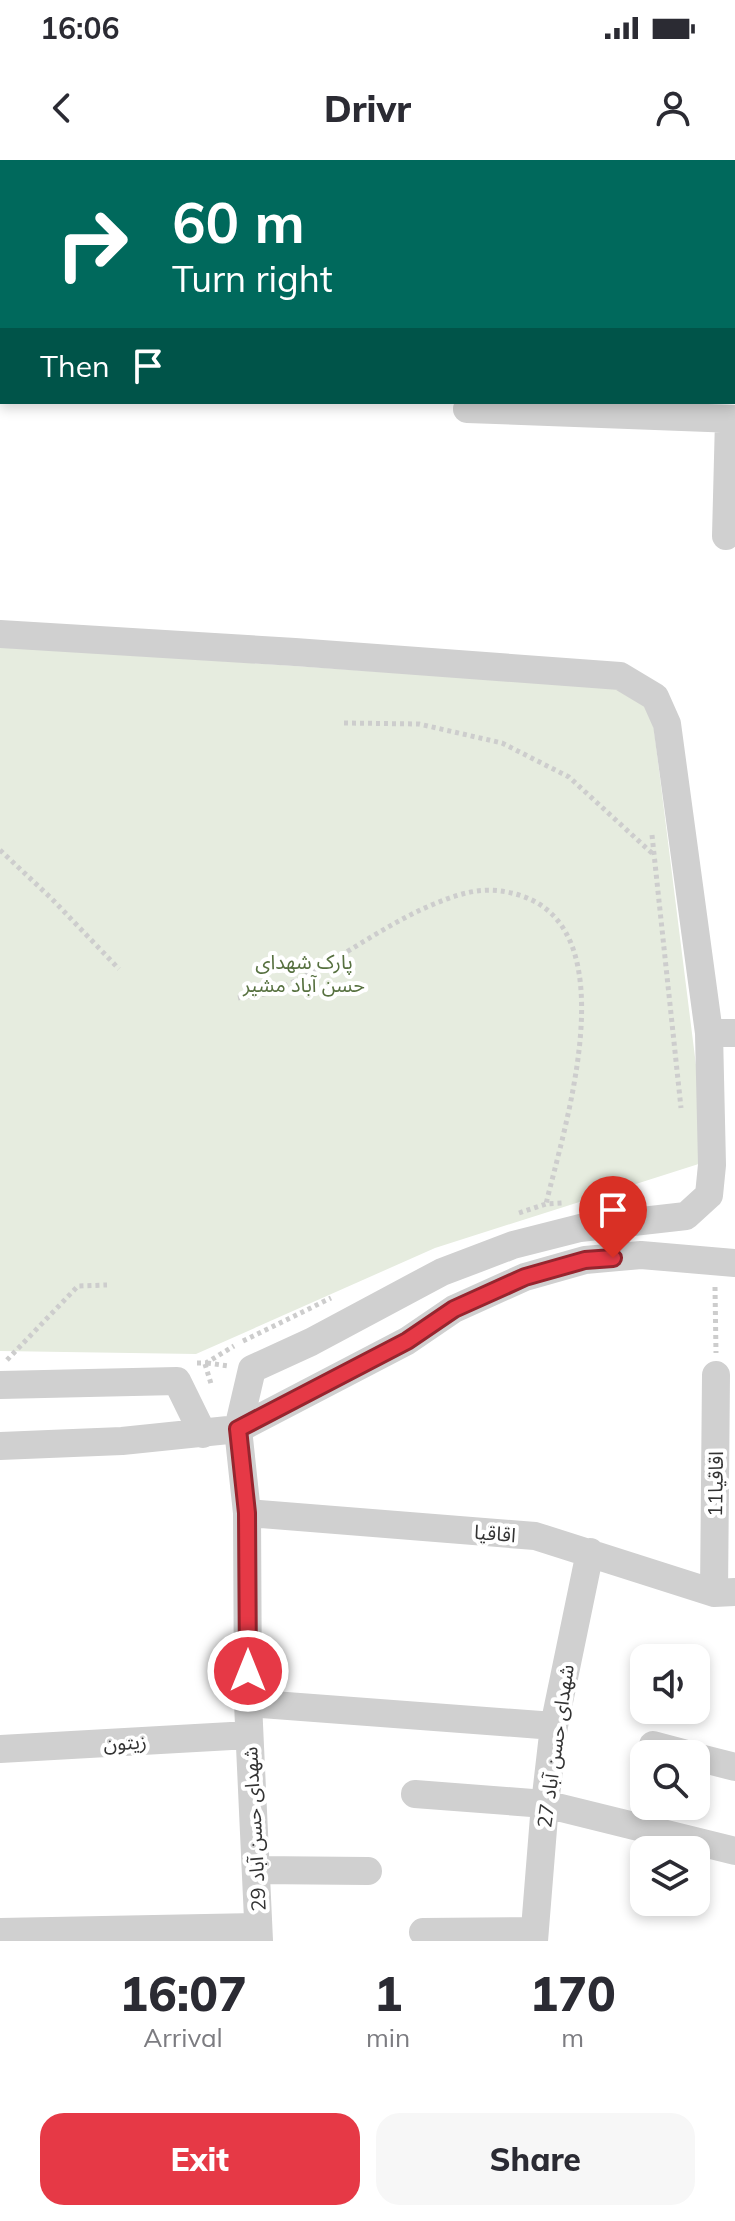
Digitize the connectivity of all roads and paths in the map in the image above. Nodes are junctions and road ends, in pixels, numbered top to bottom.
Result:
1 (467, 409) dead end
2 (732, 419) edge
3 (726, 536) dead end
4 (0, 634) edge
5 (344, 723) dead end
6 (651, 825) dead end
7 (0, 850) edge
8 (654, 855) junction
9 (119, 969) dead end
10 (238, 998) dead end
11 (722, 1033) edge
12 (683, 1121) dead end
13 (576, 1202) dead end
14 (546, 1204) junction
15 (505, 1218) dead end
16 (725, 1262) edge
17 (107, 1285) dead end
18 (343, 1292) dead end
19 (191, 1363) dead end
20 (0, 1367) edge
21 (716, 1375) joint
22 (0, 1385) edge
23 (238, 1429) junction
24 (203, 1434) junction
25 (0, 1446) edge
26 (247, 1513) junction
27 (590, 1552) junction
28 (725, 1592) edge
29 (248, 1703) junction
30 (554, 1726) junction
31 (249, 1735) junction
32 (0, 1749) edge
33 (710, 1761) edge
34 (735, 1767) edge
35 (415, 1794) dead end
36 (545, 1804) junction
37 (735, 1851) edge
38 (256, 1870) junction
39 (368, 1871) dead end
40 (0, 1932) edge
41 (423, 1932) dead end
42 (259, 1934) edge
43 (534, 1936) edge

1 - 2 street
2 - 3 street
4 - 11 street, شهدای حسن آباد 29
5 - 8 path
6 - 8 path
7 - 9 path
8 - 12 path
10 - 14 path
11 - 23 street, شهدای حسن آباد 29
13 - 14 path
14 - 15 path
16 - 21 path
16 - 23 street
17 - 20 path
18 - 19 path
21 - 28 street, 11اقاقیا
22 - 24 street
23 - 24 street
23 - 26 street, شهدای حسن آباد 29
24 - 25 street
26 - 27 street, اقاقیا
26 - 29 street, شهدای حسن آباد 29
27 - 28 street, اقاقیا
27 - 30 street, شهدای حسن آباد 27
29 - 30 street
29 - 31 street, شهدای حسن آباد 29
30 - 36 street, شهدای حسن آباد 27
31 - 32 street, زیتون
31 - 38 street, شهدای حسن آباد 29
33 - 34 street
35 - 36 street
36 - 37 street
36 - 43 street, شهدای حسن آباد 27
38 - 39 street
38 - 42 street, شهدای حسن آباد 29
40 - 42 street
41 - 43 street

